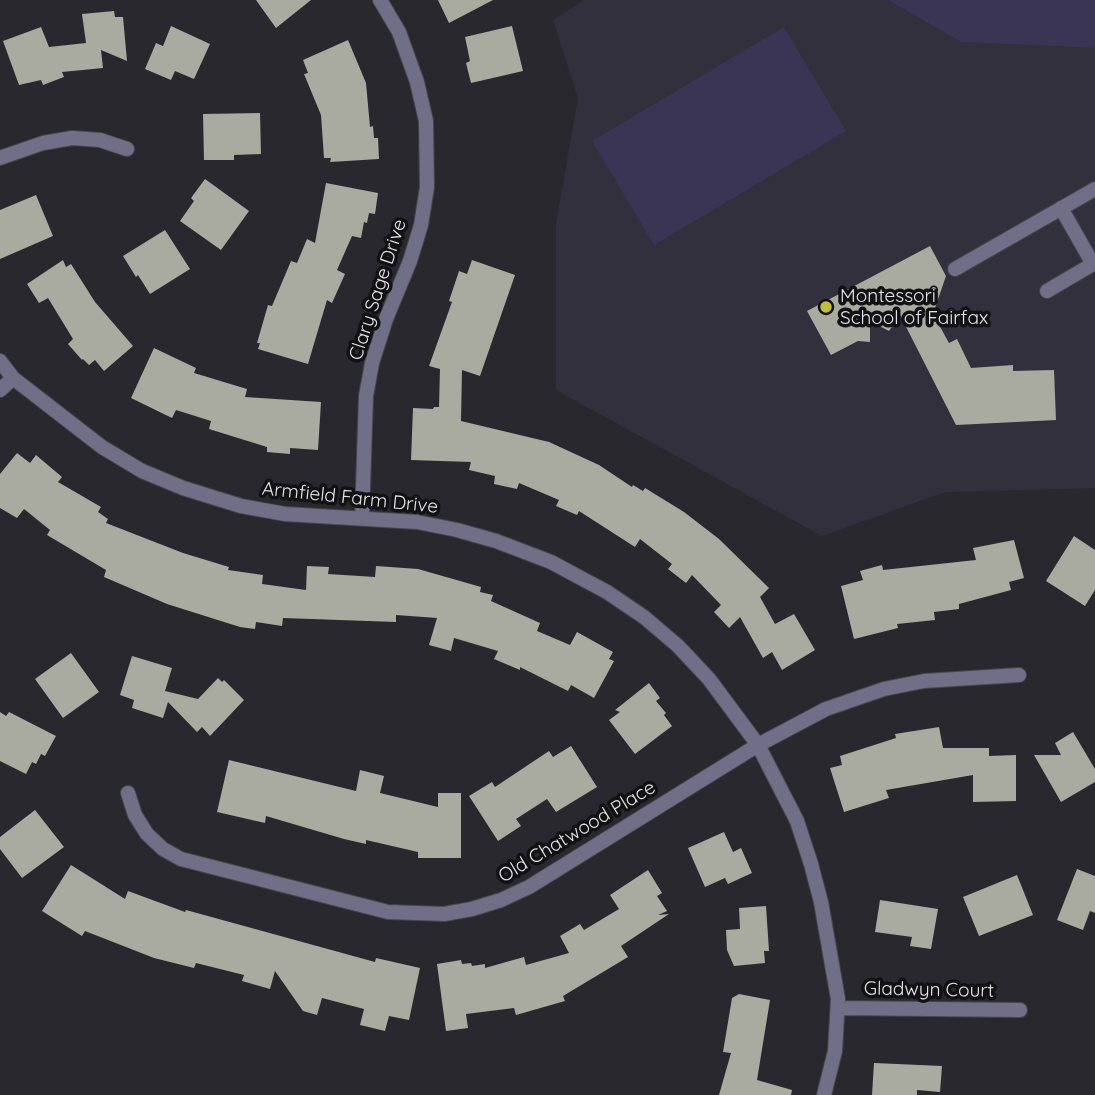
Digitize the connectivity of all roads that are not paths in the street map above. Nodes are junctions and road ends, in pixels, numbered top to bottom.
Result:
1 (380, 0) edge
2 (127, 149) dead end
3 (0, 158) edge
4 (1095, 189) edge
5 (1061, 208) junction
6 (955, 269) dead end
7 (1047, 291) dead end
8 (0, 361) edge
9 (13, 378) junction
10 (0, 390) edge
11 (362, 518) junction
12 (1019, 675) dead end
13 (758, 745) junction
14 (128, 793) dead end
15 (838, 1008) junction
16 (1020, 1010) dead end
17 (824, 1095) edge

1 - 11 street, Clary Sage Drive
2 - 3 street
4 - 5 street
5 - 6 street
5 - 7 street
8 - 9 street, Armfield Farm Drive
9 - 10 street
9 - 11 street, Armfield Farm Drive
11 - 13 street, Armfield Farm Drive
12 - 13 street, Old Chatwood Place
13 - 14 street, Old Chatwood Place
13 - 15 street, Armfield Farm Drive
15 - 16 street, Gladwyn Court
15 - 17 street, Armfield Farm Drive

